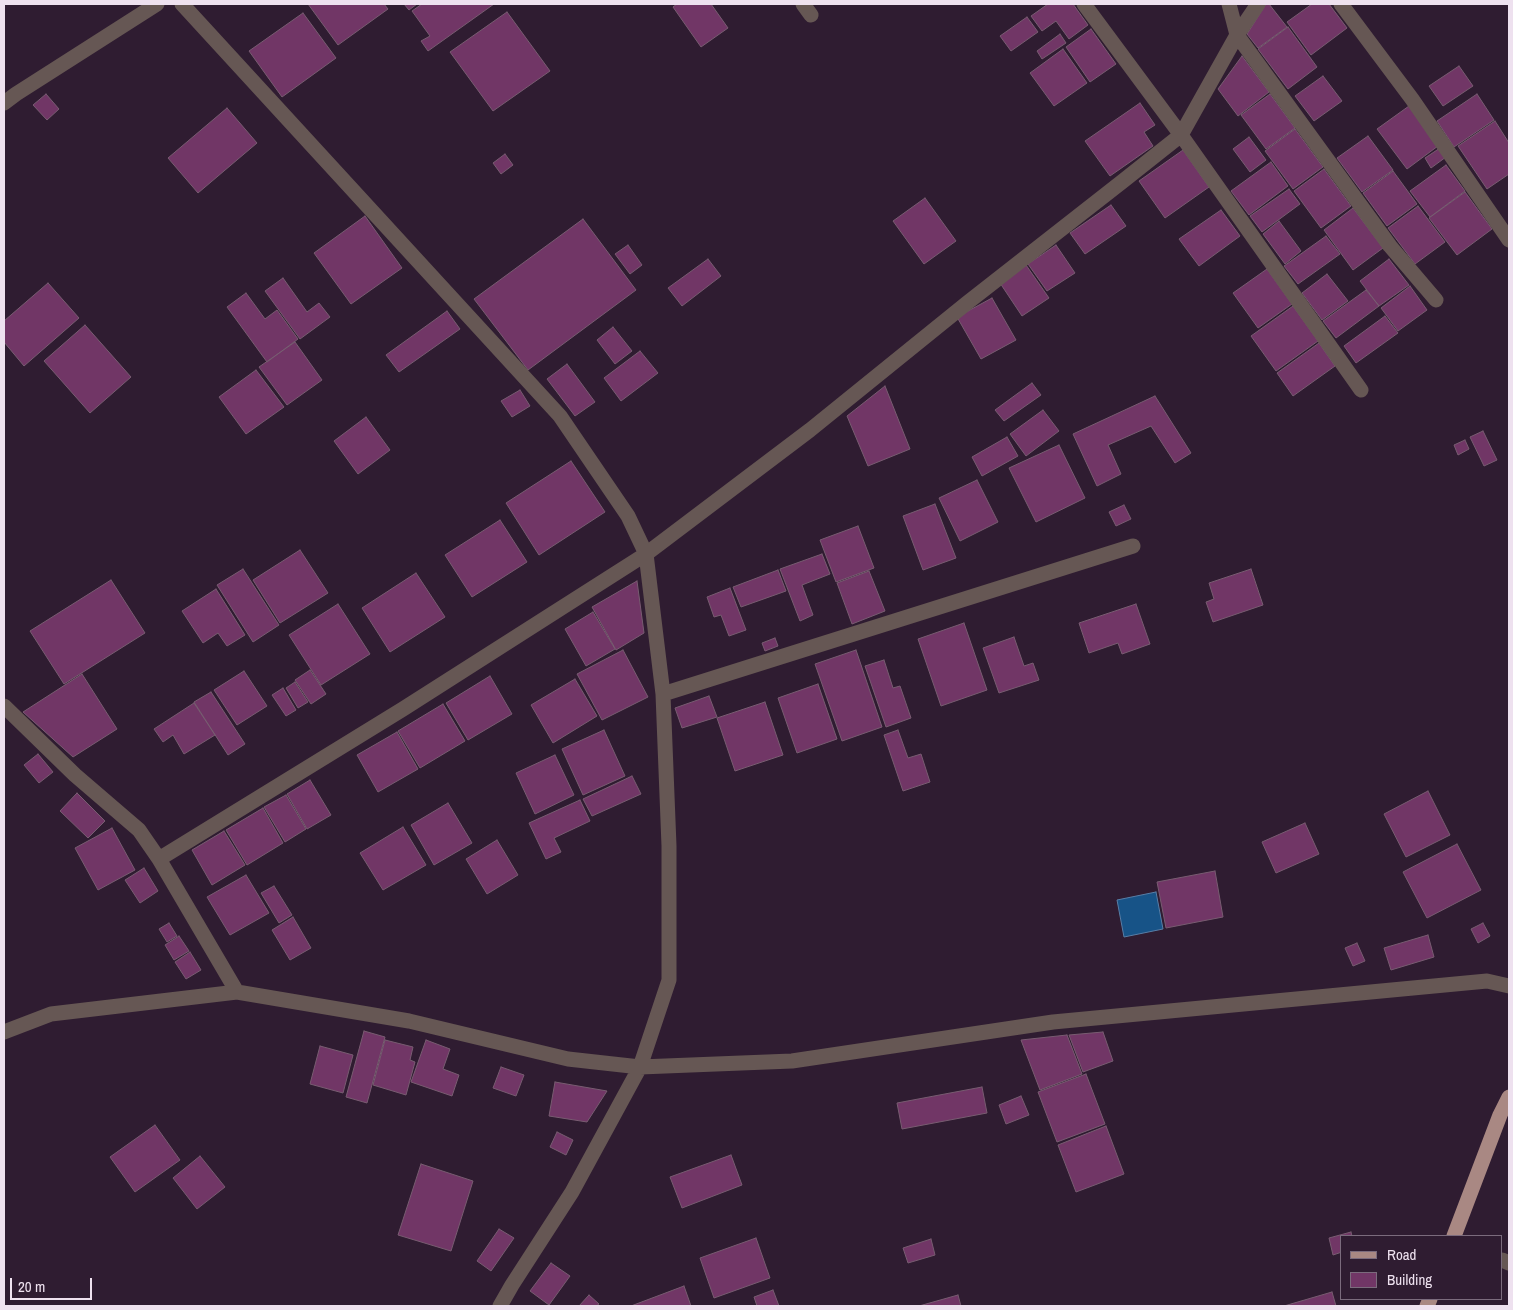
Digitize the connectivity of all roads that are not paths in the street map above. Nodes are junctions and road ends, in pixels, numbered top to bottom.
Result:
1 (157, 4) edge
2 (182, 4) edge
3 (1084, 4) edge
4 (1229, 4) edge
5 (1258, 4) edge
6 (1342, 4) edge
7 (1237, 35) junction
8 (4, 104) edge
9 (1181, 135) junction
10 (1509, 240) edge
11 (1436, 300) dead end
12 (1361, 390) dead end
13 (1133, 546) dead end
14 (646, 554) junction
15 (663, 694) junction
16 (4, 706) edge
17 (158, 859) junction
18 (1509, 986) edge
19 (237, 992) junction
20 (4, 1032) edge
21 (640, 1067) junction
22 (1509, 1097) edge
23 (1454, 1235) edge
24 (500, 1306) edge

1 - 8 street
2 - 14 street
3 - 9 street
4 - 7 street
5 - 7 street
6 - 10 street
7 - 9 street
7 - 11 street
9 - 12 street
9 - 14 street
13 - 15 street
14 - 15 street
14 - 17 street
15 - 21 street
16 - 17 street
17 - 19 street
18 - 21 street
19 - 20 street
19 - 21 street
21 - 24 street
22 - 23 main road

